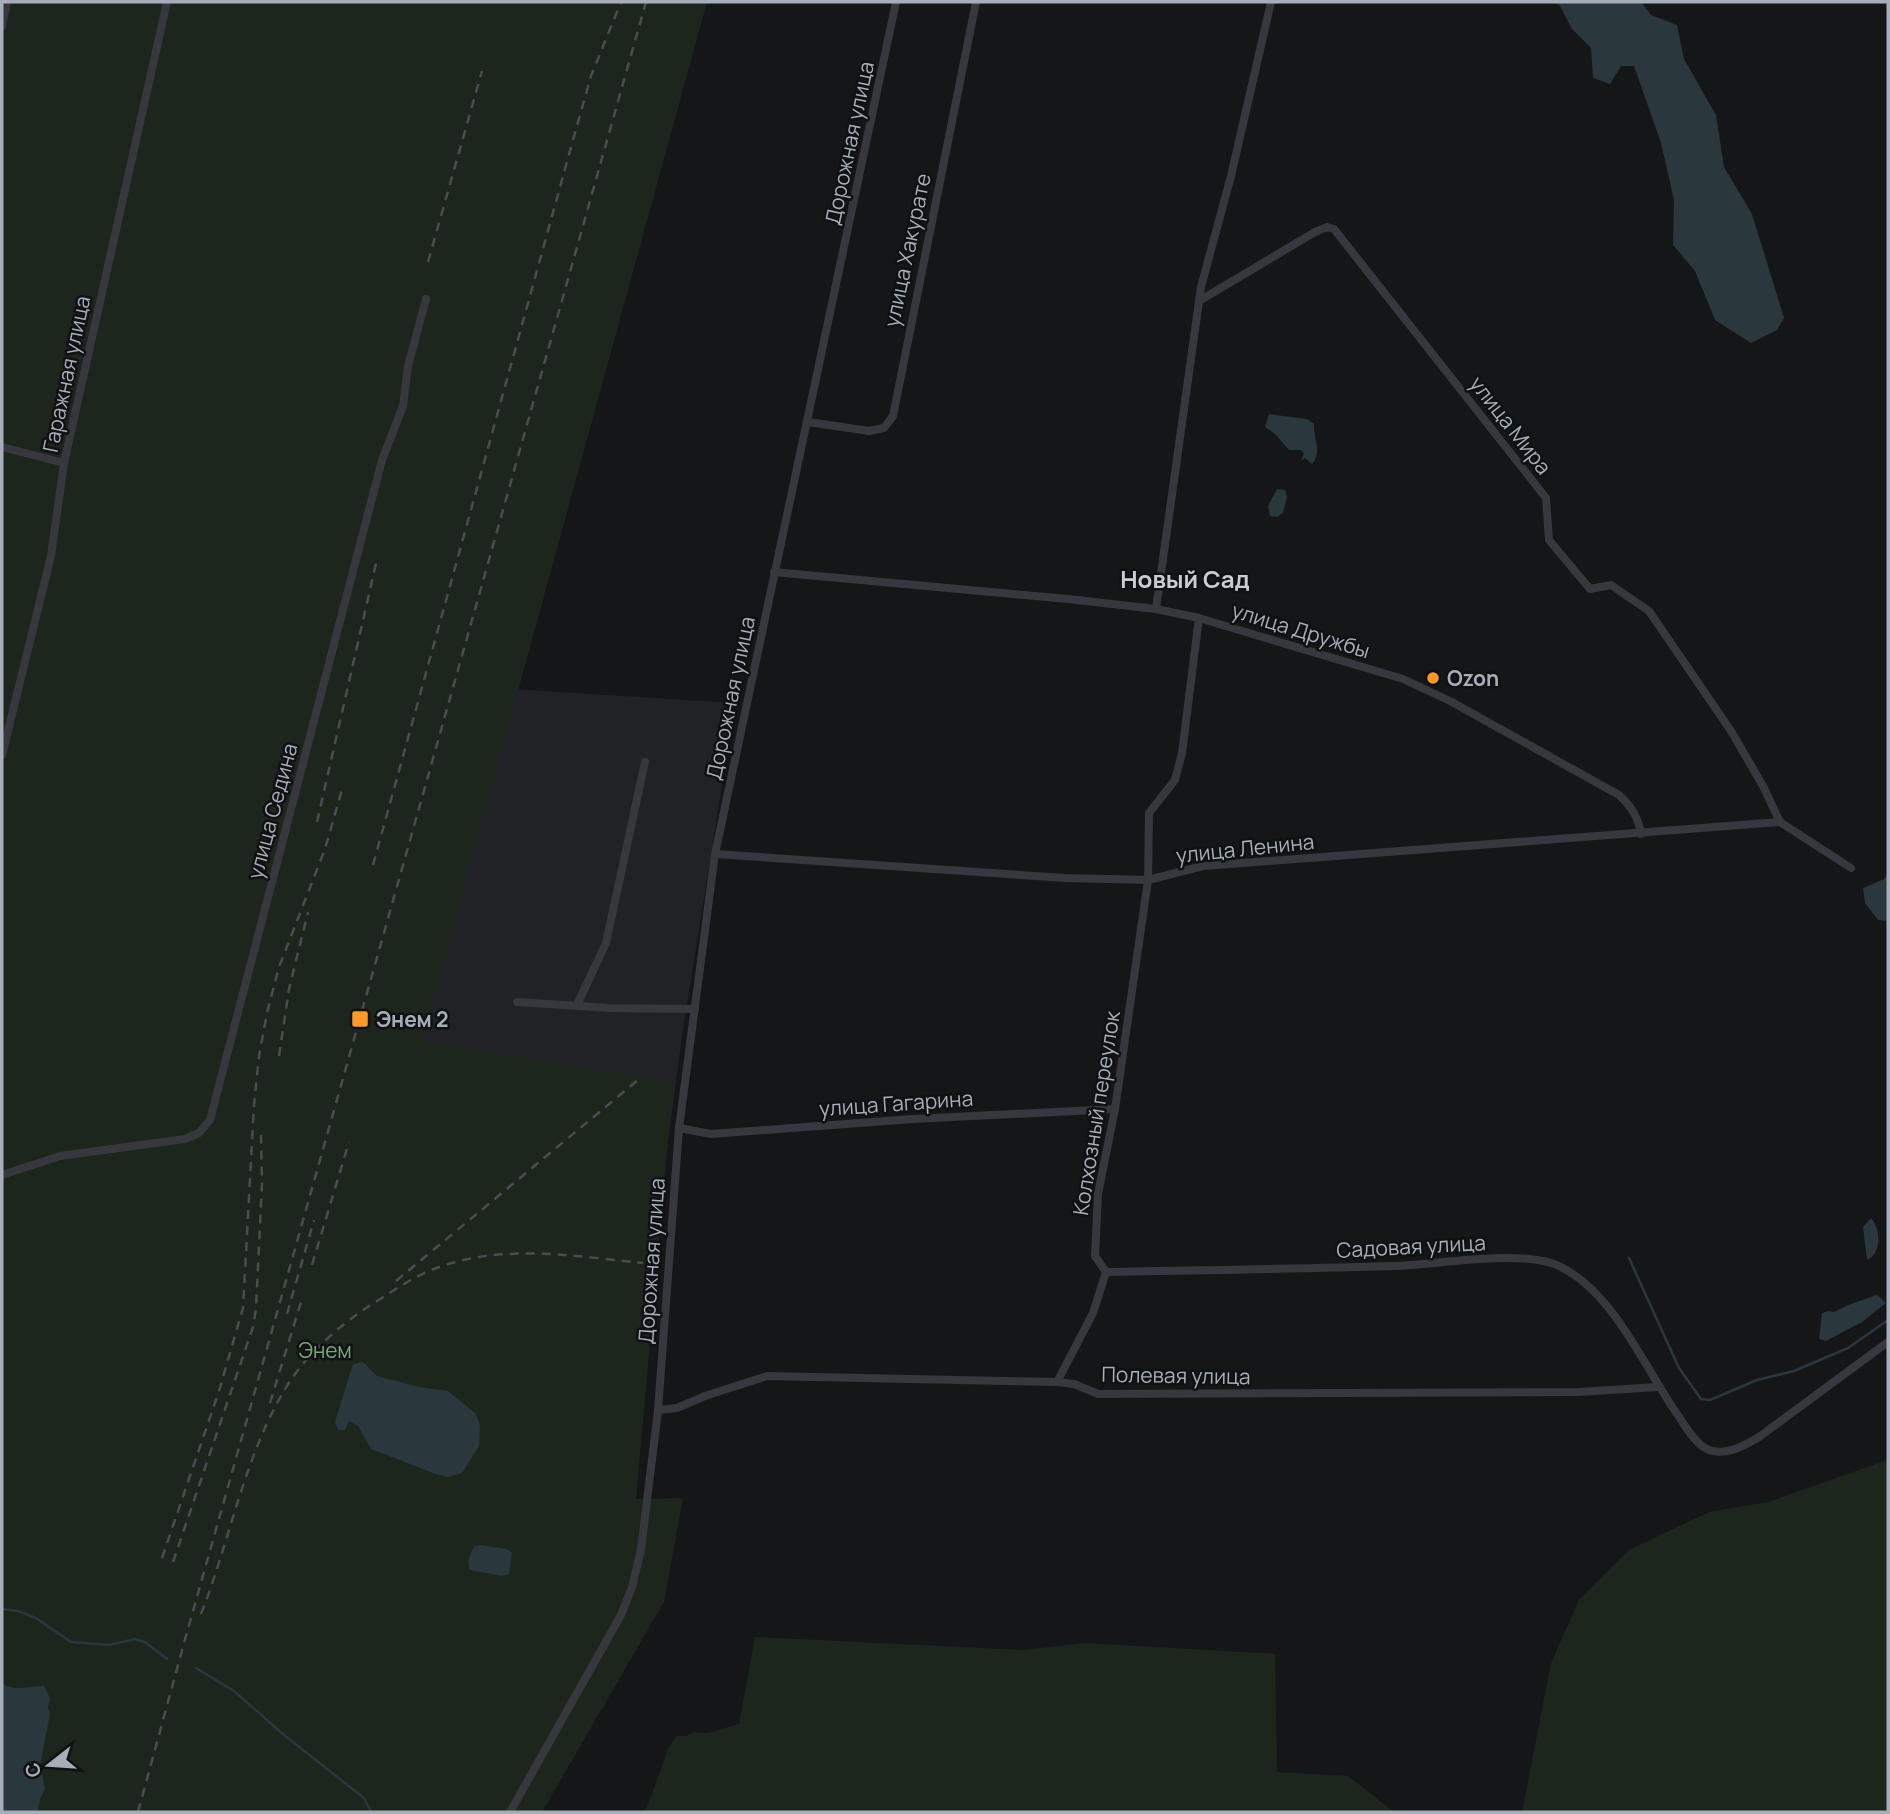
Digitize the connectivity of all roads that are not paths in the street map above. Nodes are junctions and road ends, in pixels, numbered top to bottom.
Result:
1 (7, 2) edge
2 (167, 2) edge
3 (897, 2) edge
4 (976, 2) edge
5 (1271, 2) edge
6 (2, 26) edge
7 (426, 299) dead end
8 (1199, 301) junction
9 (808, 422) junction
10 (2, 447) edge
11 (64, 463) junction
12 (774, 572) junction
13 (1156, 609) junction
14 (1199, 618) junction
15 (2, 755) edge
16 (645, 762) dead end
17 (1780, 822) junction
18 (1641, 834) junction
19 (715, 854) junction
20 (1851, 868) dead end
21 (1148, 880) junction
22 (517, 1002) dead end
23 (577, 1005) junction
24 (695, 1009) junction
25 (1115, 1109) junction
26 (679, 1128) junction
27 (2, 1175) edge
28 (1105, 1272) junction
29 (1888, 1342) edge
30 (1057, 1382) junction
31 (1658, 1387) junction
32 (658, 1410) junction
33 (510, 1812) edge

1 - 6 street
2 - 11 street, Гаражная улица
3 - 9 street, Дорожная улица
4 - 9 street, улица Хакурате
5 - 8 street
7 - 27 street, улица Седина
8 - 13 street
8 - 17 street, улица Мира
9 - 12 street, Дорожная улица
10 - 11 street
11 - 15 street, Гаражная улица
12 - 13 street, улица Дружбы
12 - 19 street, Дорожная улица
13 - 14 street, улица Дружбы
14 - 18 street, улица Дружбы
14 - 21 street
16 - 23 street
17 - 18 street, улица Ленина
17 - 20 street, улица Мира
18 - 21 street, улица Ленина
19 - 21 street, улица Ленина
19 - 24 street, Дорожная улица
21 - 25 street, Колхозный переулок
22 - 23 street
23 - 24 street
24 - 26 street, Дорожная улица
25 - 26 street, улица Гагарина
25 - 28 street, Колхозный переулок
26 - 32 street, Дорожная улица
28 - 30 street
28 - 31 street, Садовая улица
29 - 31 street, Садовая улица
30 - 31 street, Полевая улица
30 - 32 street, Полевая улица
32 - 33 street, Дорожная улица

